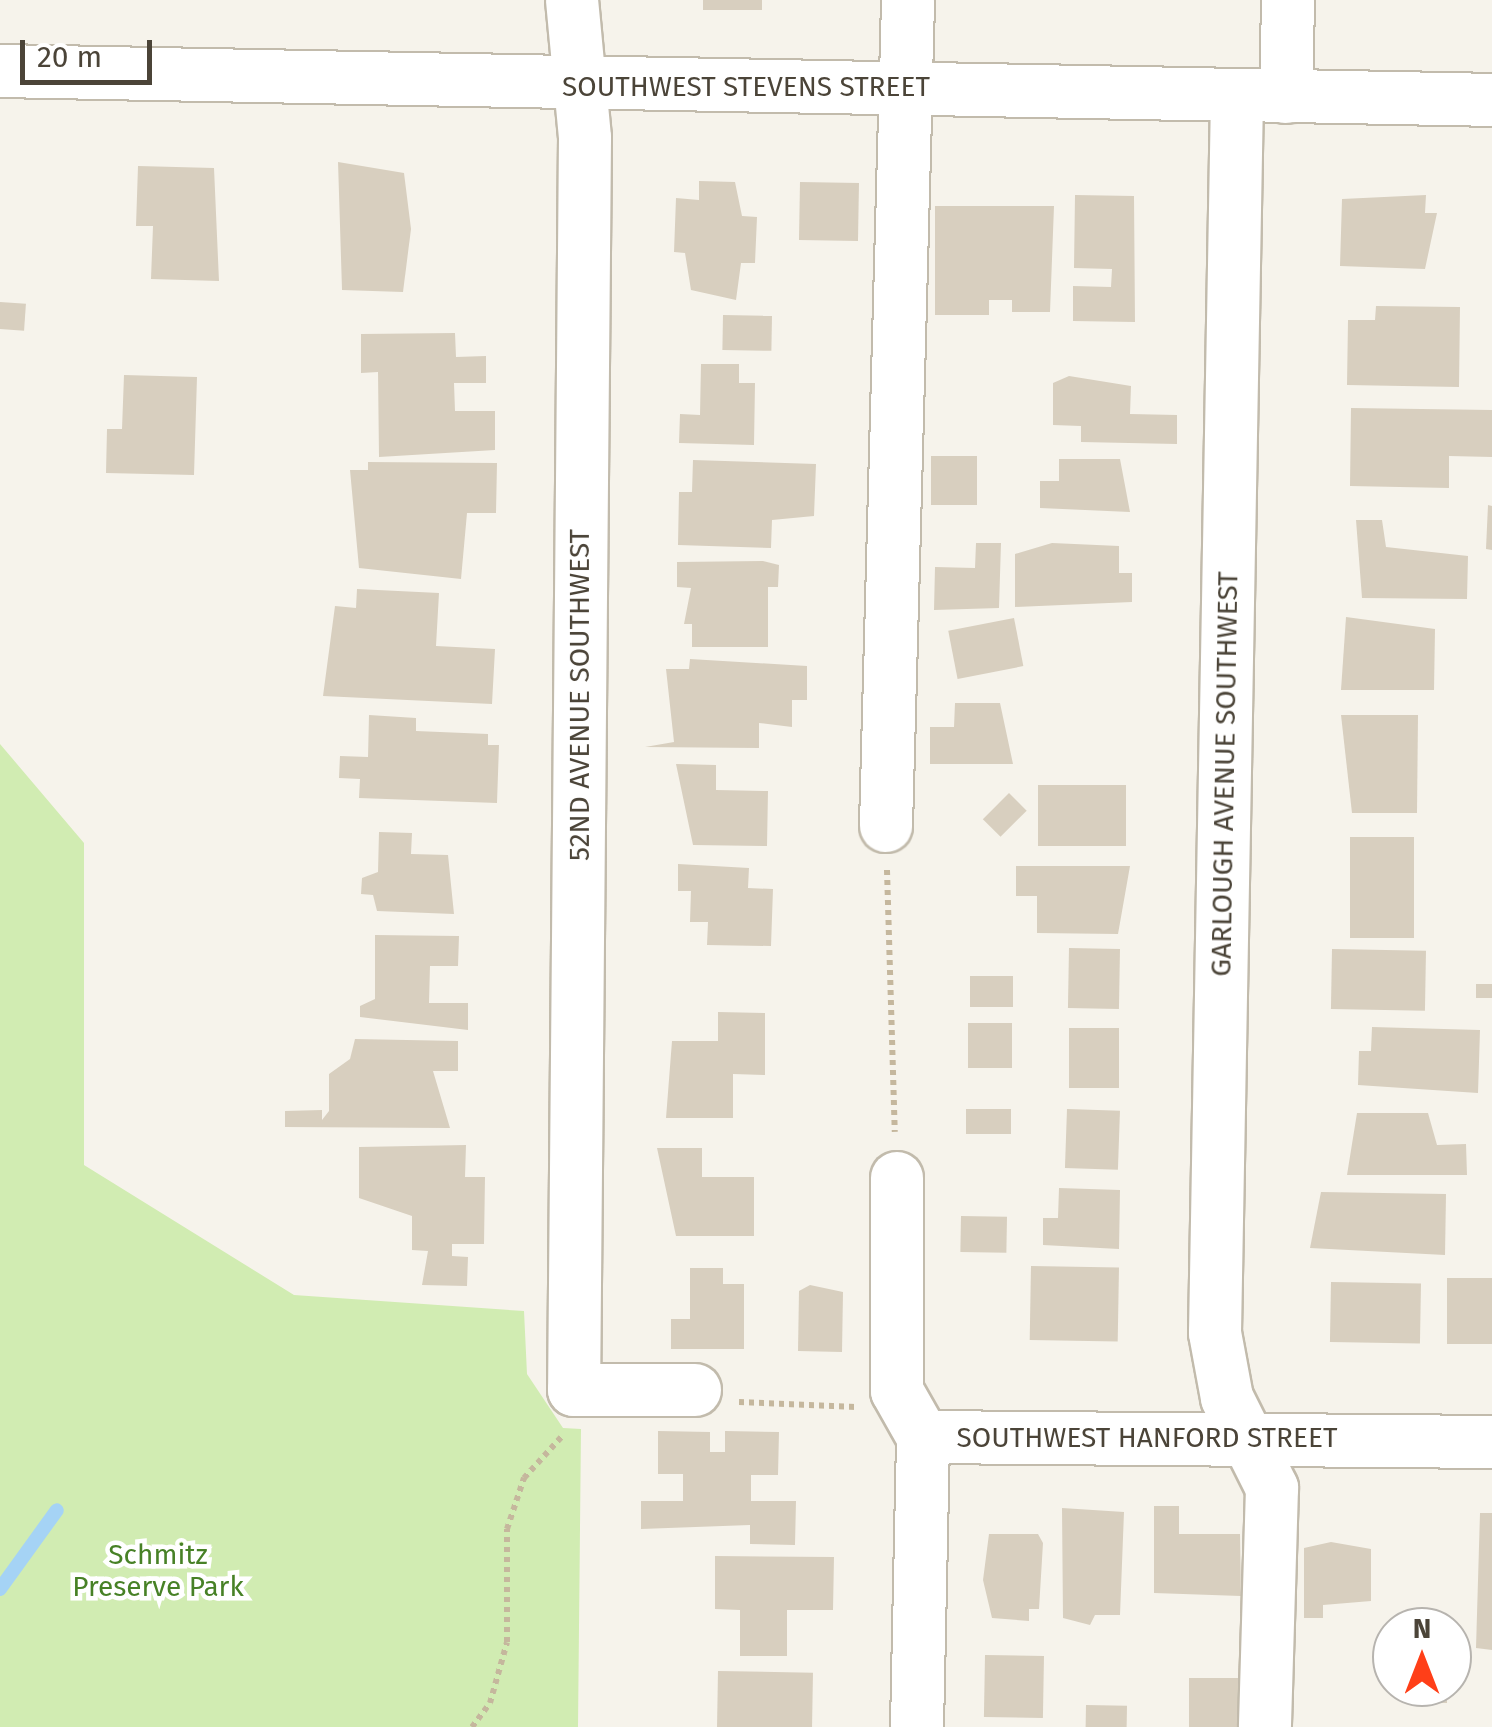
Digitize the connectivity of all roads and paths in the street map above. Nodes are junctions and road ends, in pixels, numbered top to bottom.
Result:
1 (572, 0) edge
2 (908, 0) edge
3 (1288, 0) edge
4 (0, 71) edge
5 (577, 86) junction
6 (907, 88) junction
7 (1262, 97) junction
8 (1492, 100) edge
9 (886, 826) joint
10 (897, 1178) joint
11 (695, 1390) joint
12 (570, 1411) junction
13 (923, 1437) junction
14 (1254, 1442) junction
15 (1492, 1442) edge
16 (472, 1727) edge
17 (917, 1727) edge
18 (1265, 1727) edge

1 - 5 street, 52ND AVENUE SOUTHWEST
2 - 6 street
3 - 7 street, GARLOUGH AVENUE SOUTHWEST
4 - 5 street, SOUTHWEST STEVENS STREET
5 - 6 street, SOUTHWEST STEVENS STREET
5 - 12 street, 52ND AVENUE SOUTHWEST
6 - 7 street, SOUTHWEST STEVENS STREET
6 - 9 street
7 - 8 street, SOUTHWEST STEVENS STREET
7 - 14 street, GARLOUGH AVENUE SOUTHWEST
9 - 10 path
10 - 13 street
11 - 12 street
11 - 13 path, SOUTHWEST HANFORD STREET
12 - 16 path
13 - 14 street, SOUTHWEST HANFORD STREET
13 - 17 street
14 - 15 street, SOUTHWEST HANFORD STREET
14 - 18 street, GARLOUGH AVENUE SOUTHWEST

